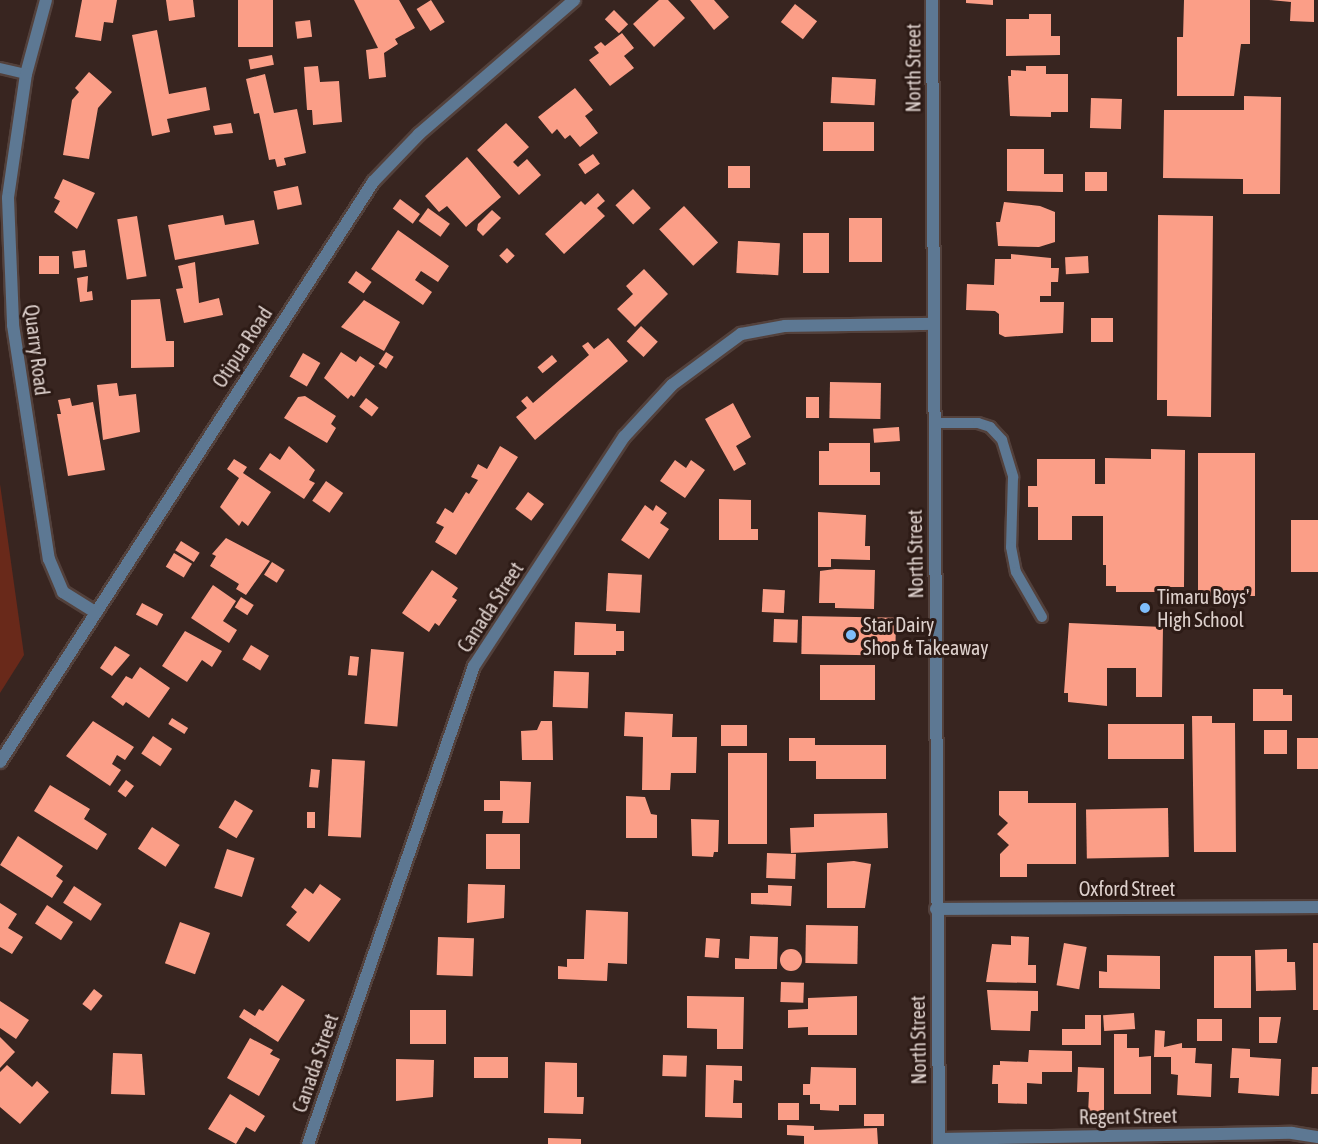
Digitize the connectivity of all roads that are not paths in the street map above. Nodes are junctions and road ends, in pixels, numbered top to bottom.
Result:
1 (46, 0) edge
2 (574, 0) edge
3 (932, 0) edge
4 (0, 68) edge
5 (26, 74) junction
6 (4, 198) edge
7 (933, 324) junction
8 (933, 423) junction
9 (96, 613) junction
10 (1042, 617) dead end
11 (0, 762) edge
12 (1318, 907) edge
13 (936, 909) junction
14 (1318, 1137) edge
15 (939, 1141) edge
16 (308, 1144) edge

1 - 5 street, Quarry Road
2 - 9 street, Otipua Road
3 - 7 street, North Street
4 - 5 lane
5 - 6 street, Quarry Road
6 - 9 street, Quarry Road
7 - 8 street, North Street
7 - 16 street, Canada Street
8 - 10 lane
8 - 13 street, North Street
9 - 11 street, Otipua Road
12 - 13 street, Oxford Street
13 - 15 street, North Street
14 - 15 street, Regent Street

